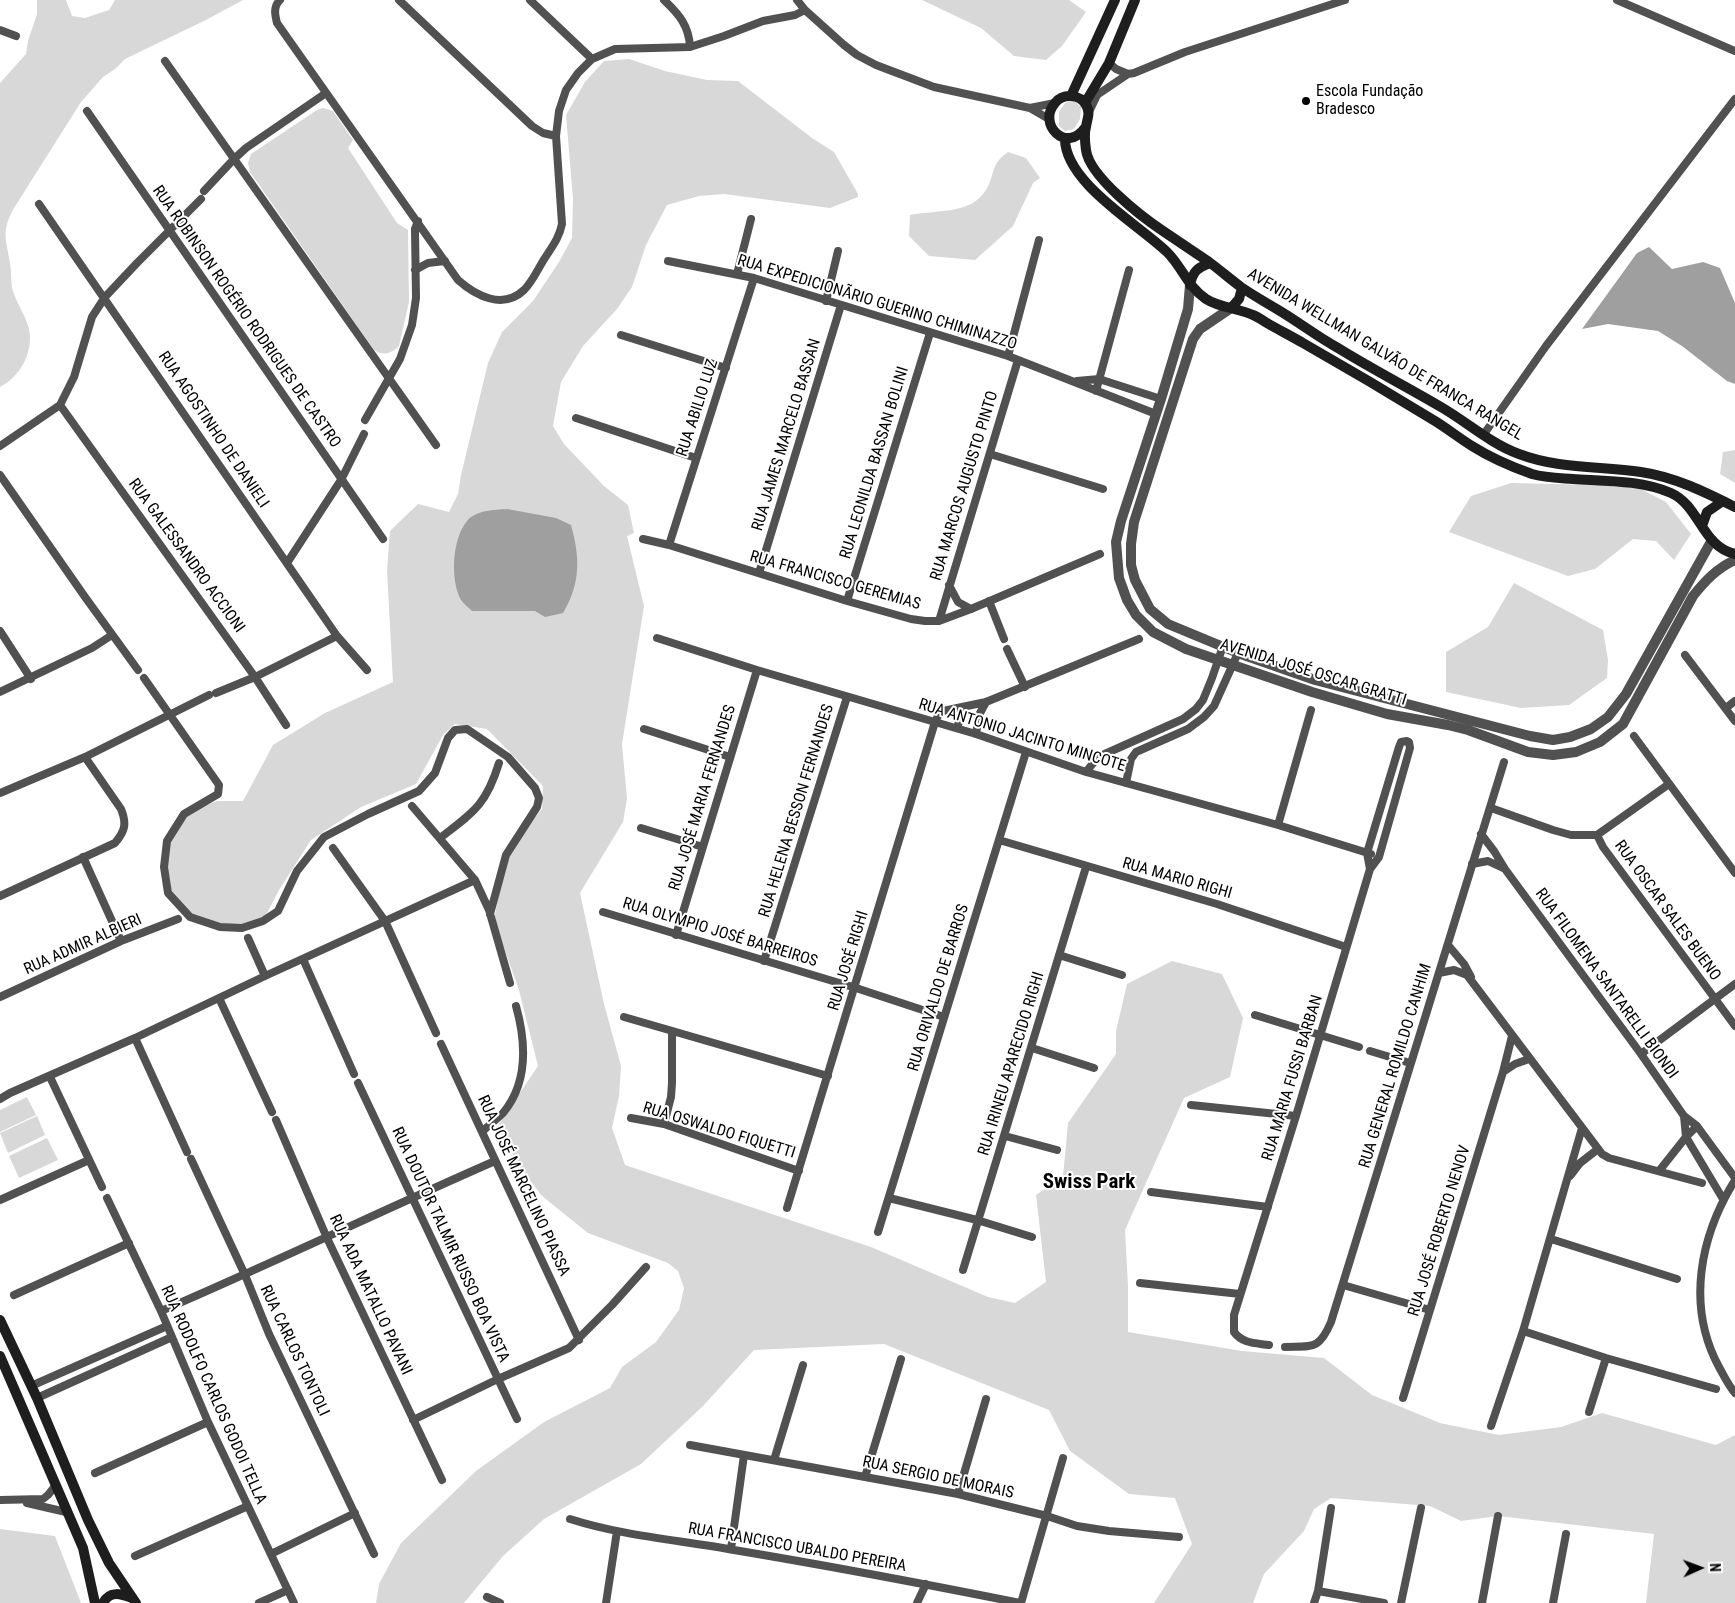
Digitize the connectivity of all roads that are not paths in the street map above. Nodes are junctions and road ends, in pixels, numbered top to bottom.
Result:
1 (280, 0) edge
2 (399, 0) edge
3 (530, 0) edge
4 (664, 0) edge
5 (797, 0) edge
6 (1115, 0) edge
7 (1135, 0) edge
8 (1345, 0) edge
9 (1617, 0) edge
10 (805, 10) junction
11 (0, 30) edge
12 (16, 36) dead end
13 (690, 47) junction
14 (1735, 52) edge
15 (592, 59) junction
16 (165, 61) dead end
17 (1109, 63) junction
18 (1128, 74) junction
19 (326, 93) junction
20 (1072, 96) junction
21 (1735, 99) edge
22 (1055, 102) junction
23 (1030, 108) junction
24 (1087, 108) junction
25 (87, 111) dead end
26 (1049, 119) junction
27 (1085, 128) junction
28 (556, 136) junction
29 (1065, 138) junction
30 (234, 158) junction
31 (204, 191) dead end
32 (201, 199) dead end
33 (39, 204) dead end
34 (751, 219) dead end
35 (418, 221) junction
36 (169, 232) junction
37 (1039, 240) dead end
38 (838, 251) dead end
39 (668, 260) dead end
40 (445, 261) junction
41 (1210, 263) junction
42 (415, 270) junction
43 (1129, 270) dead end
44 (737, 274) junction
45 (754, 278) junction
46 (1190, 285) junction
47 (1242, 288) junction
48 (105, 297) junction
49 (826, 301) junction
50 (841, 305) junction
51 (1231, 308) junction
52 (930, 333) junction
53 (621, 335) dead end
54 (1008, 356) junction
55 (1018, 360) junction
56 (726, 368) junction
57 (388, 378) junction
58 (1099, 379) junction
59 (1074, 382) junction
60 (1096, 391) junction
61 (1160, 399) junction
62 (60, 405) junction
63 (1156, 414) junction
64 (576, 418) dead end
65 (365, 420) dead end
66 (364, 434) dead end
67 (1484, 434) junction
68 (436, 445) dead end
69 (0, 446) edge
70 (990, 454) junction
71 (696, 458) junction
72 (0, 475) edge
73 (341, 480) junction
74 (1102, 489) dead end
75 (1723, 501) junction
76 (1735, 507) edge
77 (1702, 526) junction
78 (382, 539) dead end
79 (643, 539) dead end
80 (1712, 540) junction
81 (669, 545) junction
82 (1100, 554) dead end
83 (1735, 554) edge
84 (1735, 560) edge
85 (287, 563) junction
86 (759, 573) junction
87 (949, 586) junction
88 (989, 601) junction
89 (847, 602) junction
90 (971, 609) junction
91 (939, 621) junction
92 (0, 631) edge
93 (112, 635) junction
94 (337, 636) junction
95 (657, 638) dead end
96 (1004, 639) dead end
97 (1139, 639) dead end
98 (1223, 646) junction
99 (1007, 649) dead end
100 (1238, 653) junction
101 (1685, 655) dead end
102 (1218, 660) junction
103 (1233, 666) junction
104 (138, 670) dead end
105 (367, 670) dead end
106 (757, 670) junction
107 (255, 677) junction
108 (144, 678) dead end
109 (31, 679) junction
110 (1025, 687) junction
111 (0, 692) edge
112 (847, 697) junction
113 (1735, 701) edge
114 (986, 702) junction
115 (964, 707) junction
116 (1726, 708) junction
117 (1311, 710) dead end
118 (169, 715) junction
119 (1735, 721) edge
120 (935, 722) junction
121 (286, 725) dead end
122 (957, 728) junction
123 (644, 730) dead end
124 (976, 734) junction
125 (1634, 736) dead end
126 (1026, 752) junction
127 (85, 757) junction
128 (730, 757) junction
129 (1504, 762) dead end
130 (499, 763) dead end
131 (1086, 772) junction
132 (1126, 783) junction
133 (1669, 784) junction
134 (0, 793) edge
135 (412, 806) dead end
136 (1491, 808) junction
137 (1278, 825) junction
138 (641, 828) dead end
139 (1481, 834) junction
140 (1596, 835) junction
141 (440, 838) junction
142 (999, 840) junction
143 (703, 846) junction
144 (334, 848) dead end
145 (1367, 853) junction
146 (83, 857) junction
147 (1379, 857) junction
148 (1472, 864) junction
149 (1086, 866) junction
150 (1370, 869) junction
151 (1505, 869) junction
152 (1735, 874) edge
153 (475, 880) junction
154 (0, 896) edge
155 (602, 912) dead end
156 (490, 914) junction
157 (178, 918) dead end
158 (385, 921) junction
159 (676, 935) junction
160 (248, 938) dead end
161 (121, 941) junction
162 (1448, 945) junction
163 (1346, 947) junction
164 (1060, 955) junction
165 (303, 959) junction
166 (764, 961) junction
167 (1439, 973) junction
168 (1122, 975) dead end
169 (265, 976) junction
170 (510, 983) dead end
171 (1735, 984) edge
172 (1477, 987) junction
173 (856, 988) junction
174 (0, 997) edge
175 (219, 998) junction
176 (1714, 999) junction
177 (516, 1006) dead end
178 (1255, 1015) dead end
179 (624, 1017) dead end
180 (944, 1017) junction
181 (1735, 1026) edge
182 (672, 1032) junction
183 (436, 1033) dead end
184 (1320, 1035) junction
185 (1512, 1036) junction
186 (135, 1038) junction
187 (441, 1044) dead end
188 (1359, 1047) dead end
189 (1032, 1048) junction
190 (1370, 1051) dead end
191 (1641, 1054) junction
192 (1529, 1059) junction
193 (1410, 1063) junction
194 (1094, 1068) dead end
195 (1503, 1072) junction
196 (354, 1074) dead end
197 (828, 1076) junction
198 (50, 1077) junction
199 (358, 1083) dead end
200 (0, 1092) edge
201 (10, 1093) junction
202 (0, 1099) edge
203 (1191, 1105) dead end
204 (272, 1112) dead end
205 (1296, 1116) junction
206 (1684, 1116) junction
207 (631, 1118) dead end
208 (276, 1120) dead end
209 (664, 1124) junction
210 (1697, 1126) junction
211 (1582, 1128) junction
212 (483, 1131) junction
213 (1005, 1136) junction
214 (1686, 1137) junction
215 (1598, 1149) junction
216 (1057, 1150) dead end
217 (89, 1160) junction
218 (495, 1161) junction
219 (799, 1171) junction
220 (1659, 1171) junction
221 (1569, 1178) junction
222 (1735, 1179) edge
223 (1702, 1182) dead end
224 (102, 1187) dead end
225 (1152, 1192) dead end
226 (412, 1197) junction
227 (107, 1198) dead end
228 (889, 1198) junction
229 (1723, 1199) junction
230 (0, 1200) edge
231 (1268, 1207) junction
232 (788, 1208) dead end
233 (977, 1220) junction
234 (878, 1232) dead end
235 (1032, 1237) dead end
236 (327, 1238) junction
237 (1551, 1239) junction
238 (129, 1243) junction
239 (646, 1266) dead end
240 (964, 1270) dead end
241 (245, 1275) junction
242 (1676, 1279) dead end
243 (1140, 1283) dead end
244 (1343, 1285) junction
245 (1240, 1294) junction
246 (14, 1295) dead end
247 (1430, 1310) junction
248 (161, 1311) junction
249 (0, 1320) edge
250 (167, 1326) junction
251 (1523, 1331) junction
252 (172, 1337) junction
253 (579, 1340) junction
254 (1269, 1345) dead end
255 (1285, 1347) dead end
256 (0, 1356) edge
257 (1606, 1358) junction
258 (901, 1359) dead end
259 (803, 1365) dead end
260 (498, 1379) junction
261 (31, 1386) junction
262 (1716, 1389) dead end
263 (1735, 1393) edge
264 (37, 1398) junction
265 (1403, 1398) dead end
266 (986, 1399) dead end
267 (1589, 1412) dead end
268 (517, 1419) dead end
269 (413, 1420) junction
270 (208, 1422) junction
271 (1491, 1426) dead end
272 (690, 1446) dead end
273 (744, 1455) junction
274 (1063, 1458) dead end
275 (774, 1460) junction
276 (95, 1473) dead end
277 (865, 1478) junction
278 (442, 1480) dead end
279 (56, 1485) junction
280 (958, 1494) junction
281 (0, 1500) edge
282 (18, 1501) junction
283 (248, 1506) junction
284 (1331, 1508) dead end
285 (1421, 1508) dead end
286 (66, 1512) junction
287 (355, 1513) junction
288 (1047, 1516) junction
289 (1498, 1516) dead end
290 (570, 1519) dead end
291 (617, 1531) junction
292 (1566, 1534) dead end
293 (1179, 1537) dead end
294 (731, 1549) junction
295 (271, 1554) junction
296 (374, 1554) dead end
297 (135, 1556) dead end
298 (926, 1584) junction
299 (288, 1590) junction
300 (1318, 1591) junction
301 (487, 1598) dead end
302 (134, 1601) edge
303 (95, 1603) edge
304 (103, 1603) edge
305 (259, 1603) edge
306 (294, 1603) edge
307 (500, 1603) edge
308 (606, 1603) edge
309 (917, 1603) edge
310 (1021, 1603) edge
311 (1314, 1603) edge
312 (1384, 1603) edge
313 (1401, 1603) edge
314 (1482, 1603) edge
315 (1553, 1603) edge

1 - 19 street
2 - 28 street
3 - 15 street
4 - 13 street
5 - 10 street
6 - 20 main road
7 - 17 main road
8 - 18 street
9 - 14 street
10 - 13 street
10 - 23 street
11 - 12 street
13 - 15 street
15 - 28 street
16 - 30 street
17 - 18 street
17 - 24 main road
18 - 24 street
19 - 30 street
19 - 35 street
20 - 22 main road
20 - 24 main road
21 - 67 street
22 - 23 street
22 - 26 main road
23 - 26 street
24 - 27 main road
25 - 36 street, RUA ROBINSON ROGÉRIO RODRIGUES DE CASTRO
26 - 29 main road
27 - 29 main road
27 - 41 main road, AVENIDA WELLMAN GALVÃO DE FRANCA RANGEL
28 - 40 street
29 - 46 main road, AVENIDA WELLMAN GALVÃO DE FRANCA RANGEL
30 - 31 street
30 - 57 street
32 - 36 street
33 - 48 street, RUA AGOSTINHO DE DANIELI
34 - 44 street
35 - 40 street
35 - 42 street
36 - 48 street
36 - 73 street, RUA ROBINSON ROGÉRIO RODRIGUES DE CASTRO
37 - 54 street
38 - 49 street
39 - 44 street, RUA EXPEDICIONÃRIO GUERINO CHIMINAZZO
40 - 42 street
41 - 46 main road
41 - 47 main road, AVENIDA WELLMAN GALVÃO DE FRANCA RANGEL
42 - 57 street
43 - 58 street
44 - 45 street, RUA EXPEDICIONÃRIO GUERINO CHIMINAZZO
45 - 49 street, RUA EXPEDICIONÃRIO GUERINO CHIMINAZZO
45 - 56 street, RUA ABILIO LUZ
46 - 51 main road, AVENIDA WELLMAN GALVÃO DE FRANCA RANGEL
46 - 61 street, AVENIDA JOSÉ OSCAR GRATTI
47 - 51 main road
47 - 67 main road, AVENIDA WELLMAN GALVÃO DE FRANCA RANGEL
48 - 62 street
48 - 85 street, RUA AGOSTINHO DE DANIELI
49 - 50 street, RUA EXPEDICIONÃRIO GUERINO CHIMINAZZO
50 - 52 street, RUA EXPEDICIONÃRIO GUERINO CHIMINAZZO
50 - 86 street, RUA JAMES MARCELO BASSAN
51 - 77 main road, AVENIDA WELLMAN GALVÃO DE FRANCA RANGEL
51 - 98 street, AVENIDA JOSÉ OSCAR GRATTI
52 - 54 street, RUA EXPEDICIONÃRIO GUERINO CHIMINAZZO
52 - 89 street, RUA LEONILDA BASSAN BOLINI
53 - 56 street
54 - 55 street, RUA EXPEDICIONÃRIO GUERINO CHIMINAZZO
55 - 59 street, RUA EXPEDICIONÃRIO GUERINO CHIMINAZZO
55 - 70 street, RUA MARCOS AUGUSTO PINTO
56 - 71 street, RUA ABILIO LUZ
57 - 65 street
57 - 68 street
58 - 59 street, RUA EXPEDICIONÃRIO GUERINO CHIMINAZZO
58 - 60 street
58 - 61 street
59 - 60 street, RUA EXPEDICIONÃRIO GUERINO CHIMINAZZO
60 - 63 street, RUA EXPEDICIONÃRIO GUERINO CHIMINAZZO
61 - 63 street, AVENIDA JOSÉ OSCAR GRATTI
62 - 69 street
62 - 107 street, RUA GALESSANDRO ACCIONI
63 - 102 street, AVENIDA JOSÉ OSCAR GRATTI
64 - 71 street
66 - 73 street
67 - 75 main road, AVENIDA WELLMAN GALVÃO DE FRANCA RANGEL
70 - 74 street
70 - 87 street, RUA MARCOS AUGUSTO PINTO
71 - 81 street, RUA ABILIO LUZ
72 - 93 street
73 - 78 street, RUA ROBINSON ROGÉRIO RODRIGUES DE CASTRO
73 - 85 street
75 - 76 main road, AVENIDA WELLMAN GALVÃO DE FRANCA RANGEL
75 - 77 main road
77 - 80 main road, AVENIDA WELLMAN GALVÃO DE FRANCA RANGEL
79 - 81 street, RUA FRANCISCO GEREMIAS
80 - 83 main road, AVENIDA WELLMAN GALVÃO DE FRANCA RANGEL
80 - 100 street, AVENIDA JOSÉ OSCAR GRATTI
81 - 86 street, RUA FRANCISCO GEREMIAS
82 - 88 street, RUA FRANCISCO GEREMIAS
84 - 103 street, AVENIDA JOSÉ OSCAR GRATTI
85 - 94 street, RUA AGOSTINHO DE DANIELI
86 - 89 street, RUA FRANCISCO GEREMIAS
87 - 90 street
87 - 91 street, RUA MARCOS AUGUSTO PINTO
88 - 90 street, RUA FRANCISCO GEREMIAS
88 - 96 street
89 - 91 street, RUA FRANCISCO GEREMIAS
90 - 91 street, RUA FRANCISCO GEREMIAS
92 - 109 street
93 - 104 street
93 - 109 street
94 - 105 street, RUA AGOSTINHO DE DANIELI
94 - 107 street
95 - 106 street, RUA ANTONIO JACINTO MINCOTE
97 - 110 street
98 - 100 street, AVENIDA JOSÉ OSCAR GRATTI
98 - 102 street
99 - 110 street
100 - 103 street
101 - 116 street
102 - 103 street, AVENIDA JOSÉ OSCAR GRATTI
102 - 131 street
103 - 132 street
106 - 112 street, RUA ANTONIO JACINTO MINCOTE
106 - 128 street, RUA JOSÉ MARIA FERNANDES
107 - 118 street
107 - 121 street, RUA GALESSANDRO ACCIONI
108 - 118 street
109 - 111 street
110 - 114 street
112 - 120 street, RUA ANTONIO JACINTO MINCOTE
112 - 166 street, RUA HELENA BESSON FERNANDES
113 - 116 street
114 - 115 street
114 - 124 street
115 - 120 street
115 - 122 street
116 - 119 street
117 - 137 street
118 - 127 street
118 - 156 street
120 - 122 street, RUA ANTONIO JACINTO MINCOTE
120 - 173 street, RUA JOSÉ RIGHI
122 - 124 street, RUA ANTONIO JACINTO MINCOTE
123 - 128 street
124 - 126 street, RUA ANTONIO JACINTO MINCOTE
125 - 133 street
126 - 131 street, RUA ANTONIO JACINTO MINCOTE
126 - 142 street, RUA ORIVALDO DE BARROS
127 - 134 street
127 - 146 street
128 - 143 street, RUA JOSÉ MARIA FERNANDES
129 - 136 street, RUA GENERAL ROMILDO CANHIM
130 - 141 street
131 - 132 street, RUA ANTONIO JACINTO MINCOTE
132 - 137 street, RUA ANTONIO JACINTO MINCOTE
133 - 140 street
133 - 152 street
135 - 141 street
136 - 139 street, RUA GENERAL ROMILDO CANHIM
136 - 140 street
137 - 145 street, RUA ANTONIO JACINTO MINCOTE
138 - 143 street
139 - 148 street, RUA GENERAL ROMILDO CANHIM
139 - 151 street, RUA FILOMENA SANTARELLI BIONDI
140 - 176 street, RUA OSCAR SALES BUENO
141 - 153 street
142 - 149 street, RUA MARIO RIGHI
142 - 180 street, RUA ORIVALDO DE BARROS
143 - 159 street, RUA JOSÉ MARIA FERNANDES
144 - 158 street
145 - 147 street, RUA ANTONIO JACINTO MINCOTE
145 - 147 street
145 - 150 street, RUA MARIA FUSSI BARBAN
146 - 154 street
146 - 161 street
147 - 150 street, RUA MARIA FUSSI BARBAN
148 - 151 street
148 - 162 street, RUA GENERAL ROMILDO CANHIM
149 - 163 street, RUA MARIO RIGHI
149 - 164 street, RUA IRINEU APARECIDO RIGHI
150 - 163 street, RUA MARIA FUSSI BARBAN
151 - 191 street, RUA FILOMENA SANTARELLI BIONDI
153 - 156 street
153 - 158 street
155 - 159 street, RUA OLYMPIO JOSÉ BARREIROS
156 - 170 street
157 - 161 street, RUA ADMIR ALBIERI
158 - 165 street
158 - 183 street
159 - 166 street, RUA OLYMPIO JOSÉ BARREIROS
160 - 169 street
161 - 174 street, RUA ADMIR ALBIERI
162 - 167 street, RUA GENERAL ROMILDO CANHIM
162 - 172 street
163 - 184 street, RUA MARIA FUSSI BARBAN
164 - 168 street
164 - 189 street, RUA IRINEU APARECIDO RIGHI
165 - 169 street
165 - 196 street
166 - 173 street, RUA OLYMPIO JOSÉ BARREIROS
167 - 172 street
167 - 193 street, RUA GENERAL ROMILDO CANHIM
169 - 175 street
171 - 176 street
172 - 185 street
173 - 180 street, RUA OLYMPIO JOSÉ BARREIROS
173 - 197 street, RUA JOSÉ RIGHI
175 - 186 street
175 - 204 street
176 - 181 street, RUA OSCAR SALES BUENO
176 - 191 street
177 - 212 street
178 - 184 street
179 - 182 street
180 - 228 street, RUA ORIVALDO DE BARROS
182 - 197 street
182 - 209 street
184 - 188 street
184 - 205 street, RUA MARIA FUSSI BARBAN
185 - 192 street
185 - 195 street, RUA JOSÉ ROBERTO NENOV
186 - 198 street
186 - 241 street, RUA CARLOS TONTOLI
187 - 212 street, RUA JOSÉ MARCELINO PIASSA
189 - 194 street
189 - 213 street, RUA IRINEU APARECIDO RIGHI
190 - 193 street
191 - 206 street, RUA FILOMENA SANTARELLI BIONDI
192 - 195 street
192 - 211 street
193 - 244 street, RUA GENERAL ROMILDO CANHIM
195 - 247 street, RUA JOSÉ ROBERTO NENOV
197 - 219 street, RUA JOSÉ RIGHI
198 - 201 street
198 - 217 street
199 - 226 street, RUA DOUTOR TALMIR RUSSO BOA VISTA
200 - 201 street
201 - 202 street
203 - 205 street
205 - 231 street, RUA MARIA FUSSI BARBAN
206 - 210 street, RUA FILOMENA SANTARELLI BIONDI
206 - 214 street, RUA FILOMENA SANTARELLI BIONDI
207 - 209 street, RUA OSWALDO FIQUETTI
208 - 236 street, RUA ADA MATALLO PAVANI
209 - 219 street, RUA OSWALDO FIQUETTI
210 - 214 street
210 - 222 street, RUA FILOMENA SANTARELLI BIONDI
211 - 215 street
211 - 221 street
212 - 218 street, RUA JOSÉ MARCELINO PIASSA
213 - 216 street
213 - 233 street, RUA IRINEU APARECIDO RIGHI
214 - 220 street
214 - 229 street
215 - 220 street
215 - 221 street
217 - 224 street
217 - 230 street
218 - 226 street
218 - 253 street, RUA JOSÉ MARCELINO PIASSA
219 - 232 street, RUA JOSÉ RIGHI
220 - 223 street
221 - 237 street
222 - 229 street
225 - 231 street
226 - 236 street
226 - 260 street, RUA DOUTOR TALMIR RUSSO BOA VISTA
227 - 238 street, RUA RODOLFO CARLOS GODOI TELLA
228 - 233 street
228 - 234 street, RUA ORIVALDO DE BARROS
229 - 263 street
231 - 245 street, RUA MARIA FUSSI BARBAN
233 - 235 street
233 - 240 street, RUA IRINEU APARECIDO RIGHI
236 - 241 street
236 - 269 street, RUA ADA MATALLO PAVANI
237 - 242 street
237 - 251 street
238 - 246 street
238 - 248 street, RUA RODOLFO CARLOS GODOI TELLA
239 - 253 street
241 - 248 street
241 - 287 street, RUA CARLOS TONTOLI
243 - 245 street
244 - 247 street
244 - 255 street, RUA GENERAL ROMILDO CANHIM
245 - 254 street
247 - 265 street, RUA JOSÉ ROBERTO NENOV
248 - 250 street, RUA RODOLFO CARLOS GODOI TELLA
249 - 261 main road
250 - 252 street, RUA RODOLFO CARLOS GODOI TELLA
250 - 261 street
251 - 257 street
251 - 271 street
252 - 264 street
252 - 270 street, RUA RODOLFO CARLOS GODOI TELLA
253 - 260 street
256 - 279 main road
257 - 262 street
257 - 267 street
258 - 277 street
259 - 275 street
260 - 268 street, RUA DOUTOR TALMIR RUSSO BOA VISTA
260 - 269 street
261 - 264 main road
264 - 302 main road
266 - 280 street
269 - 278 street, RUA ADA MATALLO PAVANI
270 - 276 street
270 - 283 street, RUA RODOLFO CARLOS GODOI TELLA
272 - 273 street, RUA SERGIO DE MORAIS
273 - 275 street, RUA SERGIO DE MORAIS
273 - 294 street
274 - 288 street
275 - 277 street, RUA SERGIO DE MORAIS
277 - 280 street, RUA SERGIO DE MORAIS
279 - 282 street
279 - 286 main road
280 - 288 street, RUA SERGIO DE MORAIS
281 - 282 street
282 - 286 street
283 - 295 street, RUA RODOLFO CARLOS GODOI TELLA
283 - 297 street
284 - 300 street
285 - 313 street
286 - 303 main road
287 - 295 street
287 - 296 street, RUA CARLOS TONTOLI
288 - 293 street, RUA SERGIO DE MORAIS
288 - 310 street
289 - 314 street
290 - 291 street, RUA FRANCISCO UBALDO PEREIRA
291 - 294 street, RUA FRANCISCO UBALDO PEREIRA
291 - 308 street
292 - 315 street
294 - 298 street, RUA FRANCISCO UBALDO PEREIRA
295 - 299 street, RUA RODOLFO CARLOS GODOI TELLA
298 - 309 street
298 - 310 street, RUA FRANCISCO UBALDO PEREIRA
299 - 305 street
299 - 306 street, RUA RODOLFO CARLOS GODOI TELLA
300 - 311 street
300 - 312 street
301 - 307 street
302 - 304 main road

